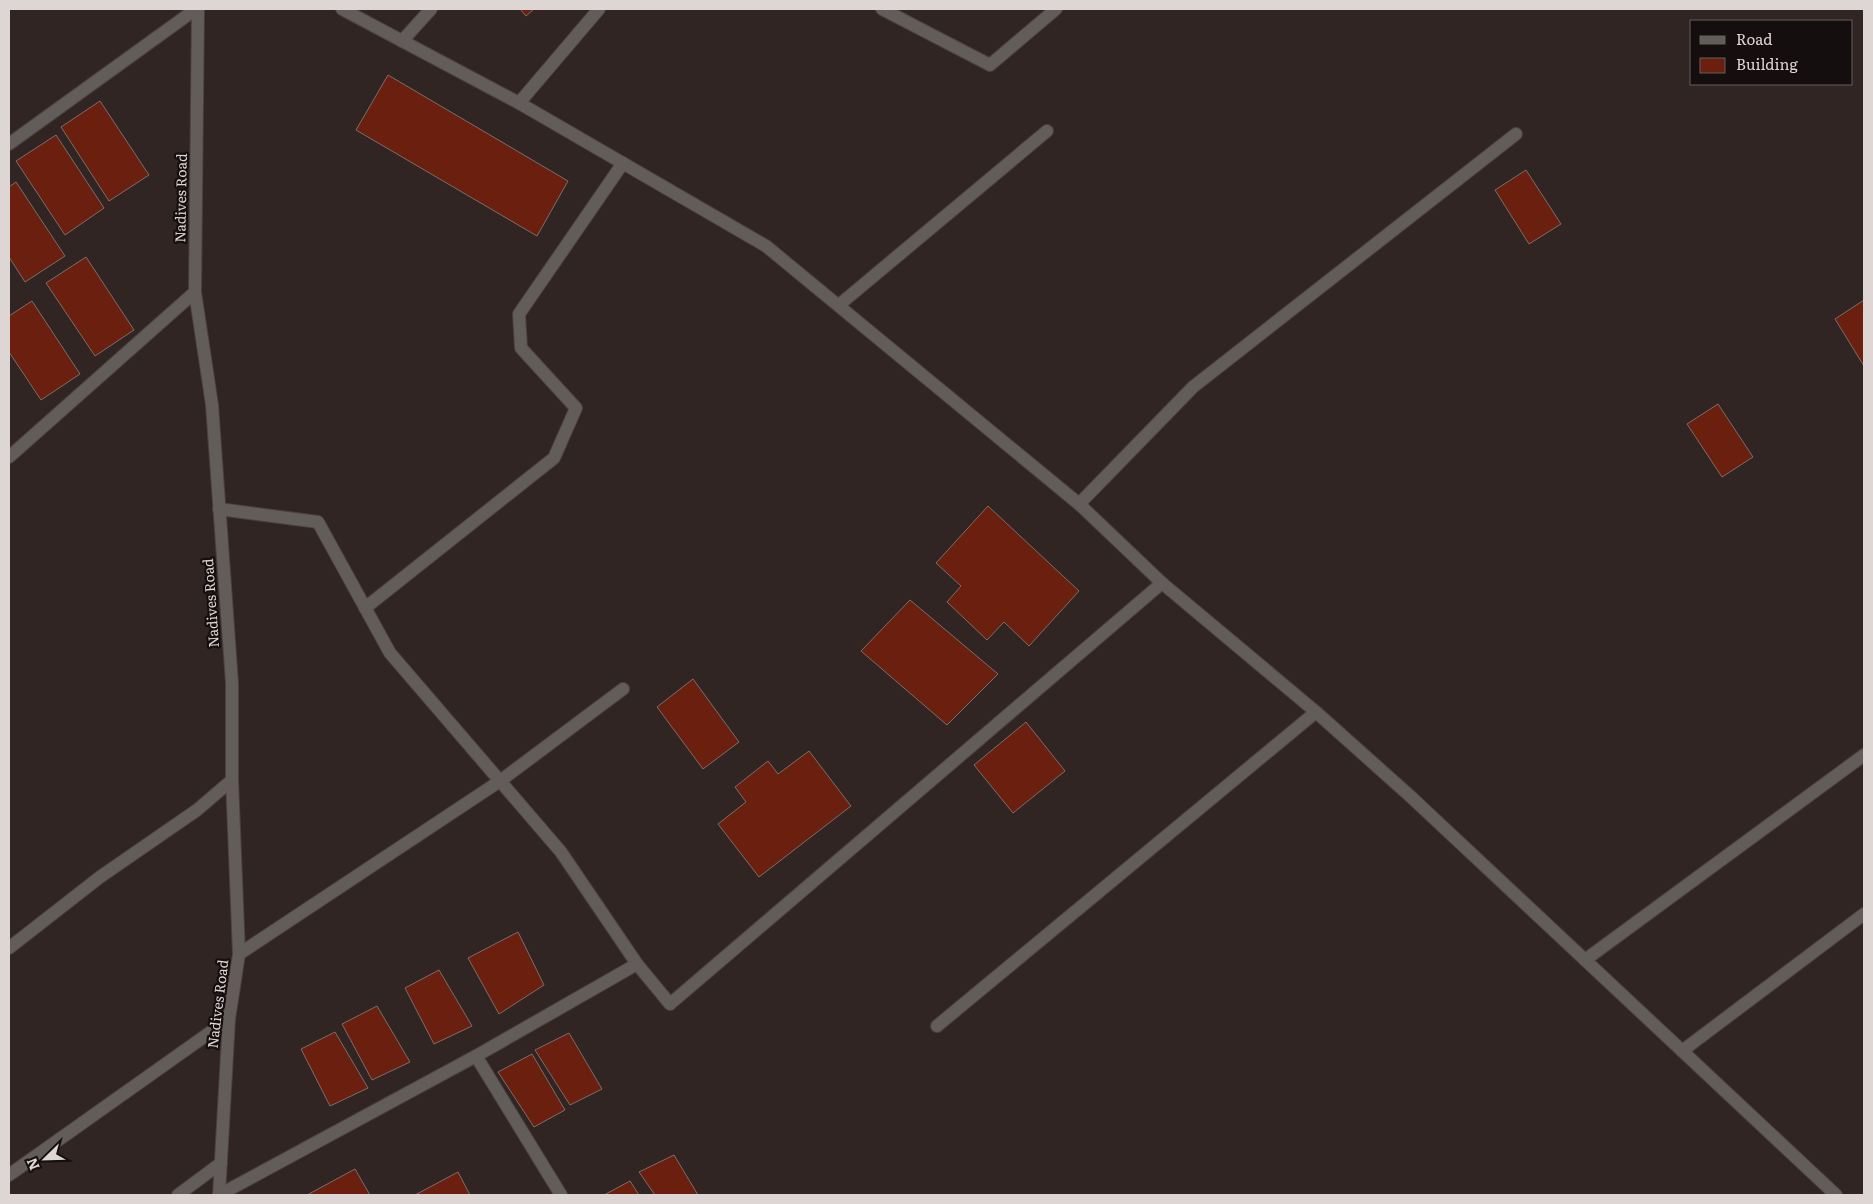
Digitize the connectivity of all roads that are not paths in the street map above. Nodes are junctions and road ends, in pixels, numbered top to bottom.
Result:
1 (197, 9) edge
2 (342, 9) edge
3 (431, 9) edge
4 (599, 9) edge
5 (882, 9) edge
6 (1056, 9) edge
7 (402, 41) junction
8 (519, 103) junction
9 (1047, 131) dead end
10 (1516, 134) dead end
11 (9, 144) edge
12 (623, 164) junction
13 (195, 292) junction
14 (839, 306) junction
15 (9, 457) edge
16 (1079, 504) junction
17 (219, 509) junction
18 (1162, 583) junction
19 (365, 608) junction
20 (623, 689) dead end
21 (1316, 712) junction
22 (1864, 755) edge
23 (232, 780) junction
24 (500, 781) junction
25 (1864, 914) edge
26 (9, 948) edge
27 (239, 954) junction
28 (1585, 960) junction
29 (637, 964) junction
30 (229, 1020) junction
31 (937, 1026) dead end
32 (1682, 1051) junction
33 (476, 1056) junction
34 (221, 1163) junction
35 (9, 1175) edge
36 (178, 1195) edge
37 (219, 1195) edge
38 (561, 1195) edge
39 (1836, 1195) edge

1 - 11 street
1 - 13 street, Nadives Road
2 - 7 street
3 - 7 street
4 - 8 street
5 - 6 street
7 - 8 street
8 - 12 street
9 - 14 street
10 - 16 street
12 - 14 street
12 - 19 street
13 - 15 street
13 - 17 street, Nadives Road
14 - 16 street
16 - 18 street
17 - 19 street
17 - 23 street, Nadives Road
18 - 21 street
18 - 29 street
19 - 24 street
20 - 24 street
21 - 28 street
21 - 31 street
22 - 28 street
23 - 26 street
23 - 27 street, Nadives Road
24 - 27 street
24 - 29 street
25 - 32 street
27 - 30 street, Nadives Road
28 - 32 street
29 - 33 street
30 - 34 street, Nadives Road
30 - 35 street
32 - 39 street
33 - 37 street
33 - 38 street
34 - 36 street
34 - 37 street, Nadives Road

